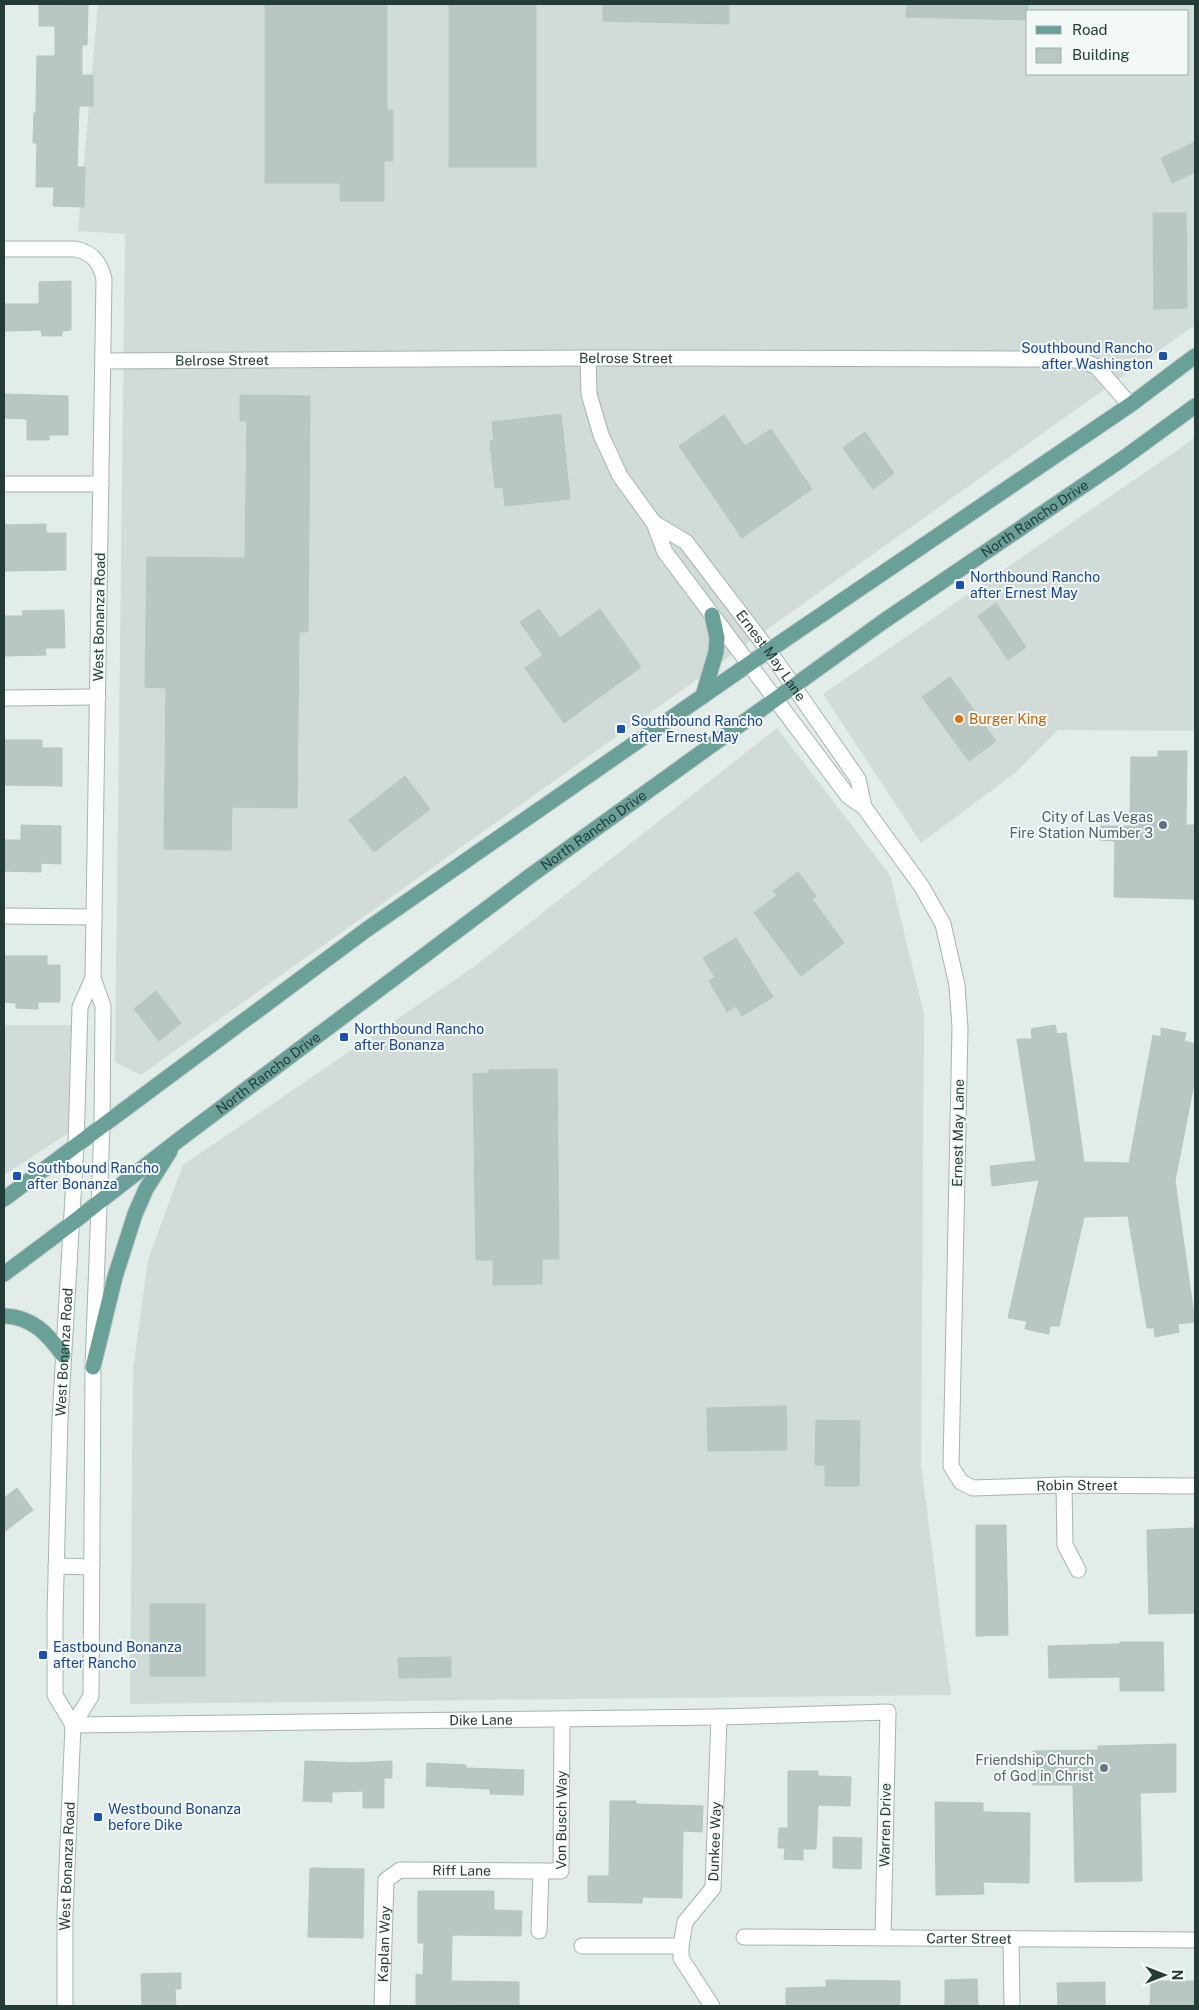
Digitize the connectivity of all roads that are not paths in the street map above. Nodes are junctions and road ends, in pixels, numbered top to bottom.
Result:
1 (4, 248) edge
2 (1195, 356) edge
3 (588, 358) junction
4 (104, 361) junction
5 (1130, 405) junction
6 (1195, 406) edge
7 (1188, 414) edge
8 (4, 484) edge
9 (101, 484) junction
10 (654, 523) junction
11 (712, 615) junction
12 (769, 651) junction
13 (748, 664) junction
14 (793, 686) junction
15 (703, 696) junction
16 (98, 697) junction
17 (4, 698) edge
18 (774, 698) junction
19 (864, 807) junction
20 (4, 916) edge
21 (94, 917) junction
22 (93, 978) junction
23 (102, 1126) junction
24 (176, 1142) junction
25 (76, 1145) junction
26 (4, 1199) edge
27 (98, 1203) junction
28 (71, 1224) junction
29 (4, 1274) edge
30 (4, 1316) edge
31 (63, 1355) junction
32 (94, 1366) junction
33 (961, 1482) joint
34 (1064, 1485) junction
35 (1195, 1486) edge
36 (56, 1566) junction
37 (92, 1567) junction
38 (1078, 1570) dead end
39 (888, 1712) joint
40 (719, 1717) junction
41 (562, 1719) junction
42 (72, 1726) junction
43 (541, 1871) junction
44 (386, 1880) joint
45 (539, 1931) dead end
46 (744, 1937) dead end
47 (883, 1938) junction
48 (1011, 1939) junction
49 (1195, 1940) edge
50 (582, 1946) dead end
51 (681, 1946) junction
52 (65, 2006) edge
53 (382, 2006) edge
54 (712, 2006) edge
55 (1012, 2006) edge

1 - 4 street, West Bonanza Road
2 - 5 main road
3 - 4 street, Belrose Street
3 - 5 street, Belrose Street
3 - 10 street, Ernest May Lane
4 - 9 street, West Bonanza Road
5 - 12 main road
6 - 7 main road, North Rancho Drive
7 - 14 main road, North Rancho Drive
8 - 9 street
9 - 16 street, West Bonanza Road
10 - 11 street, Ernest May Lane
10 - 12 street, Ernest May Lane
11 - 13 street, Ernest May Lane
11 - 15 main road
12 - 13 main road
12 - 14 street, Ernest May Lane
13 - 15 main road
13 - 18 street, Ernest May Lane
14 - 18 main road, North Rancho Drive
14 - 19 street, Ernest May Lane
15 - 23 main road
16 - 17 street
16 - 21 street, West Bonanza Road
18 - 19 street, Ernest May Lane
18 - 24 main road, North Rancho Drive
19 - 33 street, Ernest May Lane
20 - 21 street
21 - 22 street, West Bonanza Road
22 - 23 street, West Bonanza Road
22 - 25 street, West Bonanza Road
23 - 25 main road
23 - 27 street, West Bonanza Road
24 - 27 main road, North Rancho Drive
24 - 32 main road
25 - 26 main road
25 - 28 street, West Bonanza Road
27 - 28 main road, North Rancho Drive
27 - 32 street, West Bonanza Road
28 - 29 main road, North Rancho Drive
28 - 31 street, West Bonanza Road
30 - 31 main road
31 - 36 street, West Bonanza Road
32 - 37 street, West Bonanza Road
33 - 34 street, Robin Street
34 - 35 street, Robin Street
34 - 38 street
36 - 37 street
36 - 42 street, West Bonanza Road
37 - 42 street, West Bonanza Road
39 - 40 street, Dike Lane
39 - 47 street, Warren Drive
40 - 41 street, Dike Lane
40 - 51 street, Dunkee Way
41 - 42 street, Dike Lane
41 - 43 street, Von Busch Way
42 - 52 street, West Bonanza Road
43 - 44 street, Riff Lane
43 - 45 street, Von Busch Way
44 - 53 street, Kaplan Way
46 - 47 street, Carter Street
47 - 48 street, Carter Street
48 - 49 street, Carter Street
48 - 55 street
50 - 51 street
51 - 54 street, Dunkee Way

